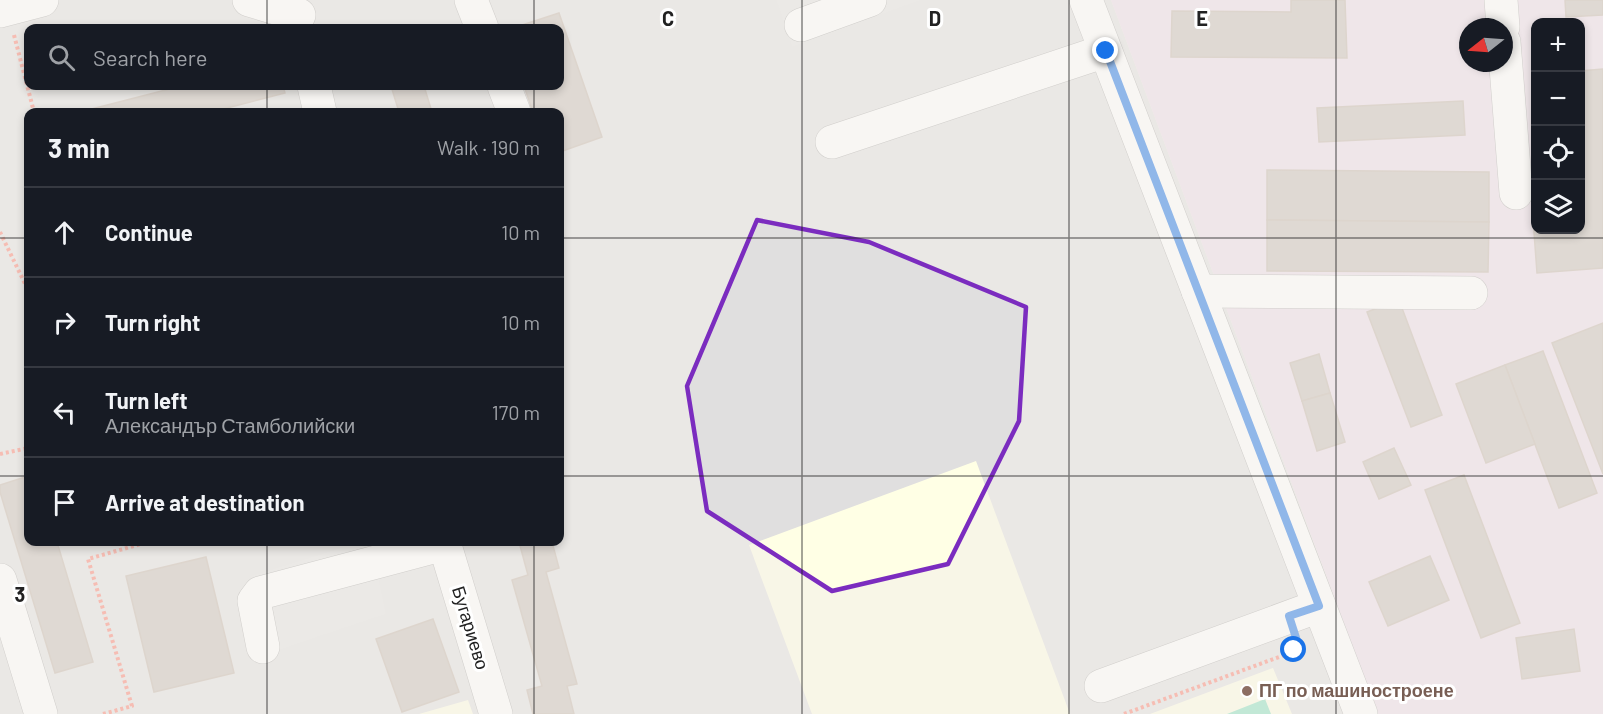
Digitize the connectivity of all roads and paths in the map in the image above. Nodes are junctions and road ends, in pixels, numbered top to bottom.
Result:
1 (42, 0) edge
2 (249, 0) edge
3 (471, 0) edge
4 (1086, 0) edge
5 (1501, 0) edge
6 (854, 3) edge
7 (3, 10) edge
8 (303, 15) edge
9 (1502, 18) edge
10 (480, 24) edge
11 (801, 25) dead end
12 (1106, 51) junction
13 (1506, 72) edge
14 (24, 79) edge
15 (27, 90) edge
16 (315, 90) edge
17 (506, 90) edge
18 (33, 108) edge
19 (319, 108) edge
20 (512, 108) edge
21 (832, 142) dead end
22 (1516, 193) dead end
23 (0, 232) edge
24 (24, 282) edge
25 (1198, 291) junction
26 (1471, 293) dead end
27 (24, 449) edge
28 (0, 454) edge
29 (134, 546) edge
30 (433, 546) edge
31 (445, 546) edge
32 (0, 580) edge
33 (1304, 611) junction
34 (263, 647) dead end
35 (1101, 686) dead end
36 (41, 714) edge
37 (103, 714) edge
38 (496, 714) edge
39 (1124, 714) edge
40 (1361, 714) edge

1 - 7 street
2 - 8 street
3 - 10 street
4 - 12 street
5 - 9 street
6 - 11 street
7 - 14 path
12 - 21 street
12 - 25 street
13 - 22 street
15 - 18 path
16 - 19 street
17 - 20 street
23 - 24 path
25 - 26 street
25 - 33 street
27 - 28 path
29 - 37 path
30 - 34 street
31 - 38 street, Бугариево
32 - 36 street
33 - 35 street
33 - 39 path
33 - 40 street

